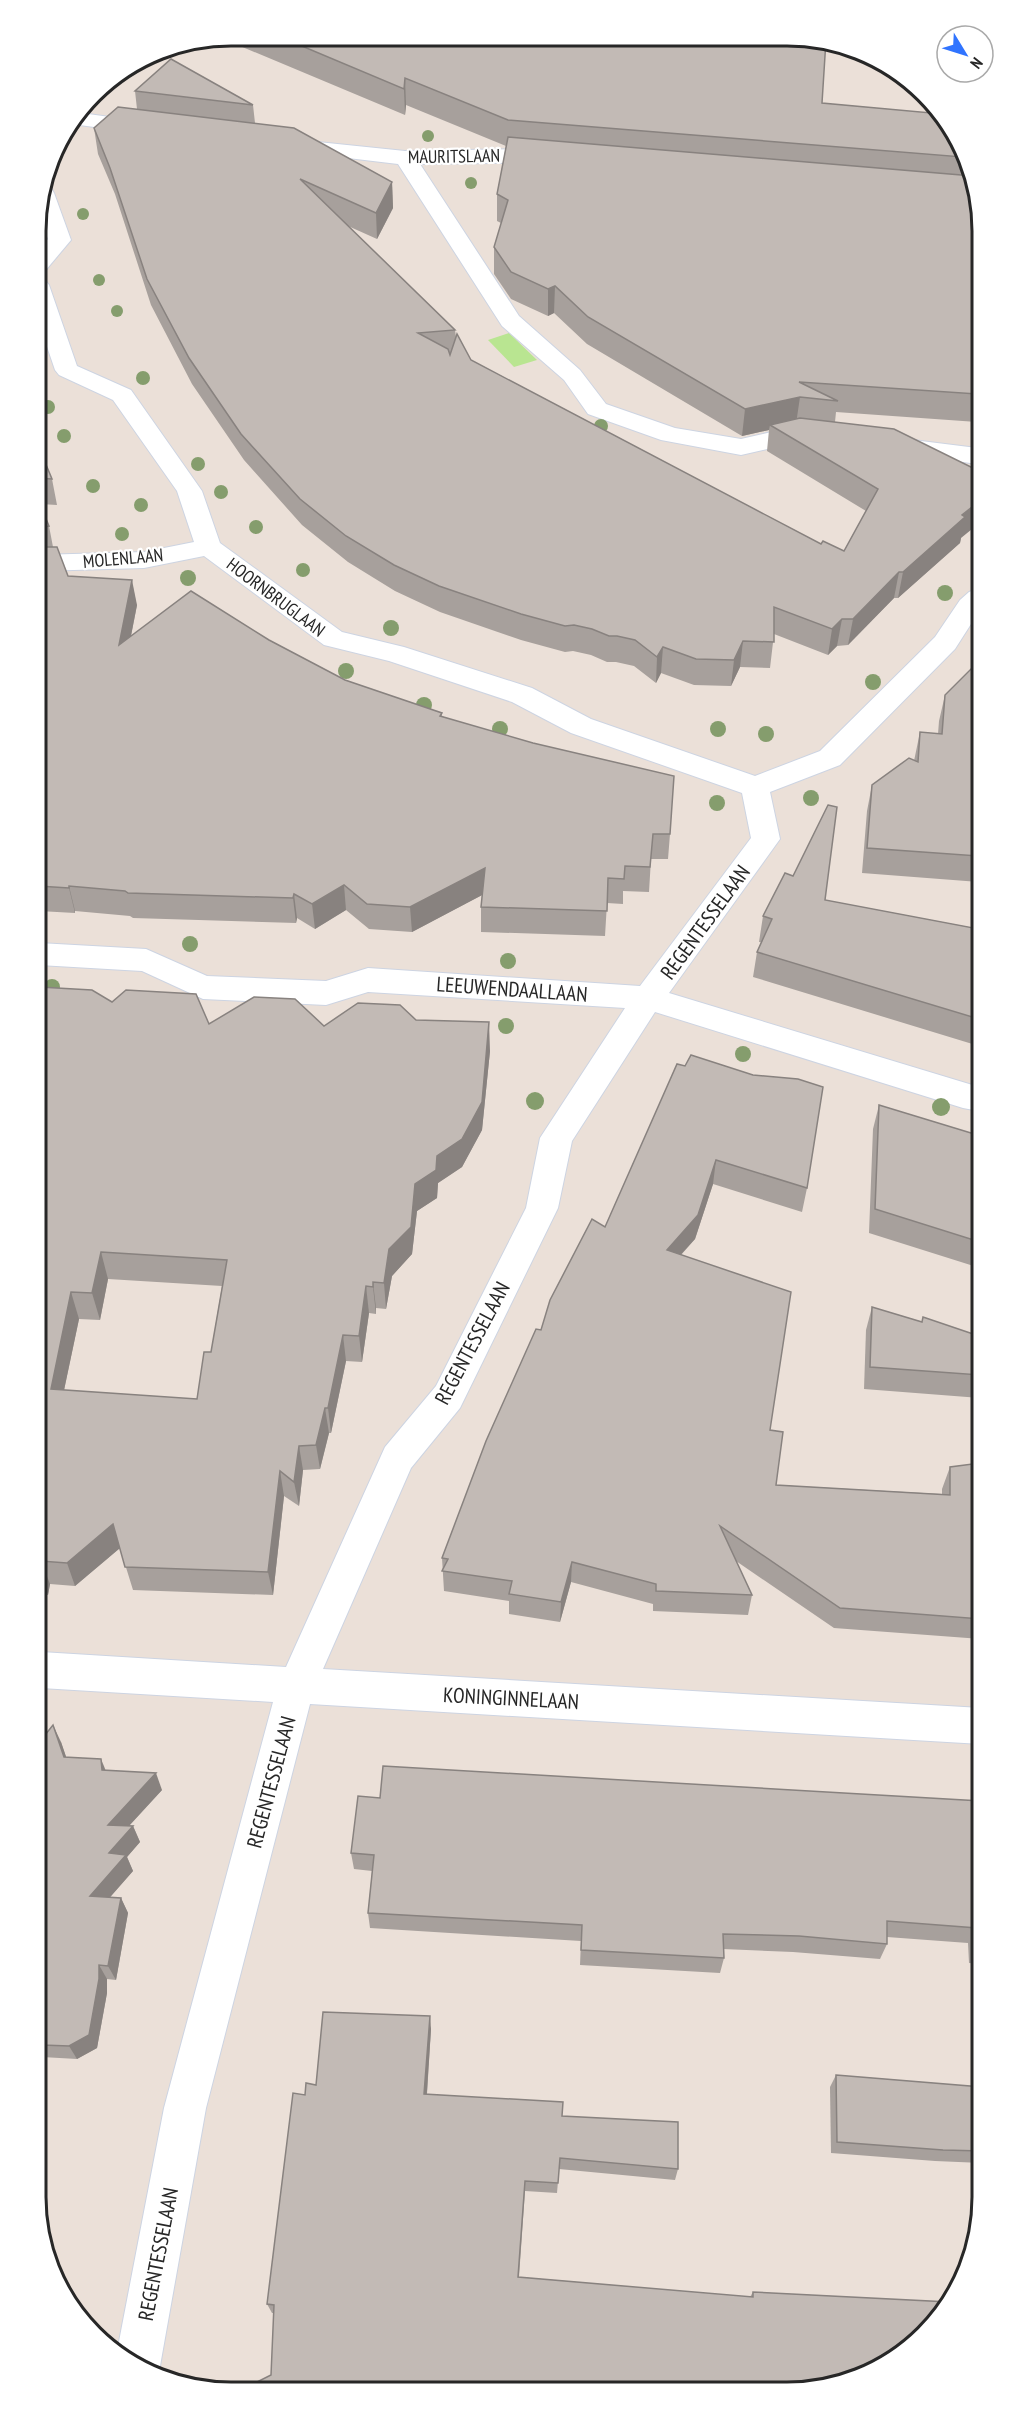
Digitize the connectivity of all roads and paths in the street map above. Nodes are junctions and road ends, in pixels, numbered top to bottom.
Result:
1 (85, 120) edge
2 (170, 130) edge
3 (264, 142) edge
4 (405, 158) junction
5 (572, 159) edge
6 (48, 207) edge
7 (47, 255) edge
8 (47, 313) edge
9 (830, 438) edge
10 (876, 444) edge
11 (972, 455) edge
12 (209, 547) junction
13 (47, 563) edge
14 (972, 603) edge
15 (755, 787) junction
16 (47, 954) edge
17 (648, 998) junction
18 (972, 1098) edge
19 (46, 1670) edge
20 (296, 1686) junction
21 (972, 1725) edge
22 (139, 2357) edge

1 - 2 street
3 - 4 street, MAURITSLAAN
4 - 5 street, MAURITSLAAN
4 - 9 street
6 - 7 street
8 - 12 street, HOORNBRUGLAAN
10 - 11 street
12 - 13 street, MOLENLAAN
12 - 15 street, HOORNBRUGLAAN
14 - 15 street
15 - 17 street, REGENTESSELAAN
16 - 17 street, LEEUWENDAALLAAN
17 - 18 street, LEEUWENDAALLAAN
17 - 20 street, REGENTESSELAAN
19 - 20 street, KONINGINNELAAN
20 - 21 street, KONINGINNELAAN
20 - 22 street, REGENTESSELAAN

